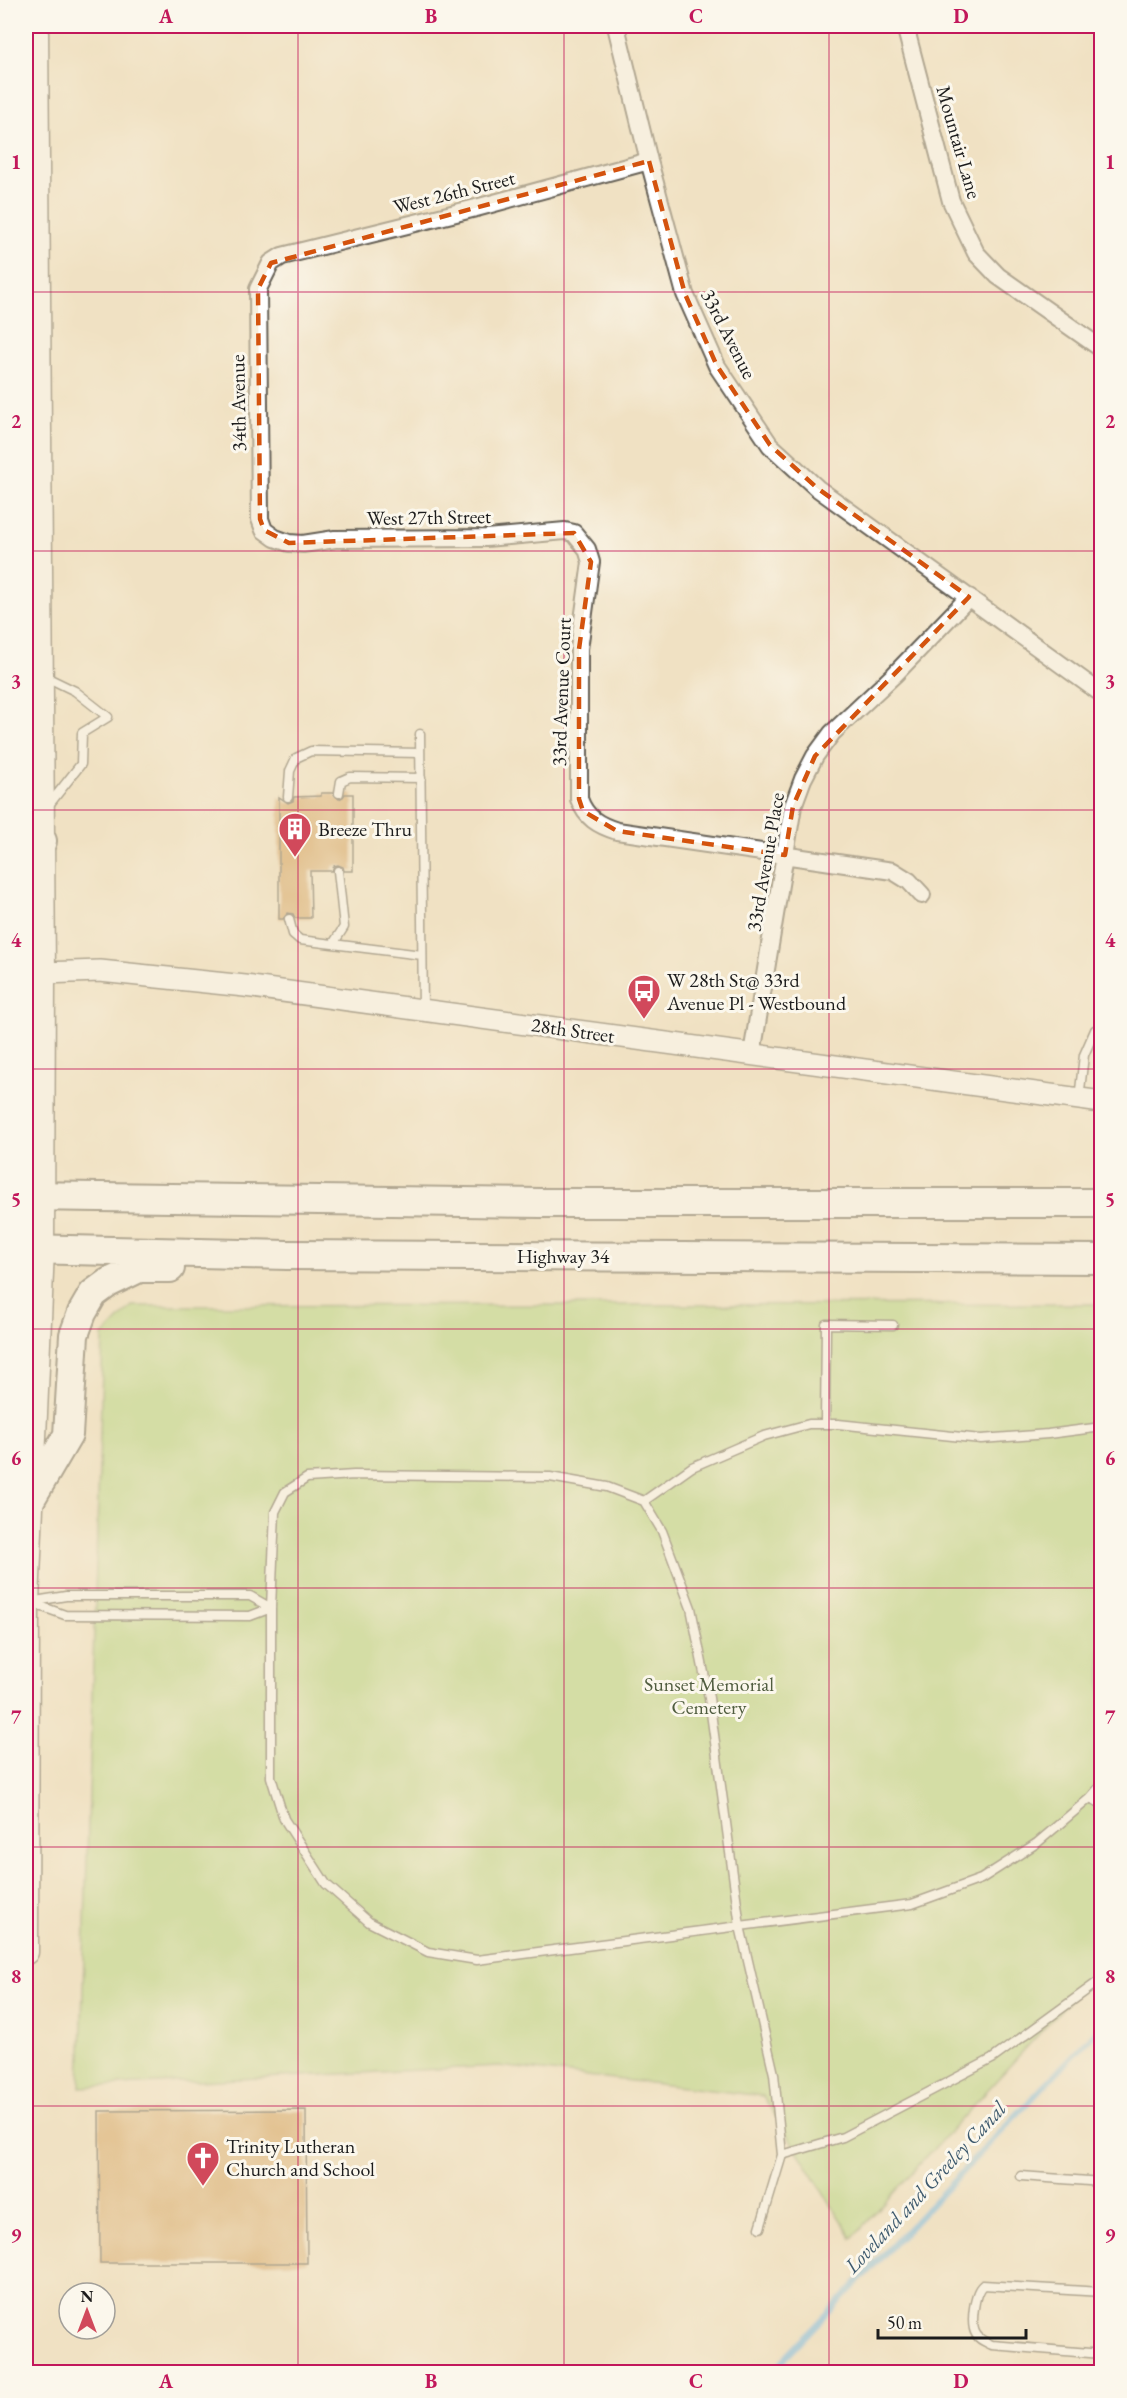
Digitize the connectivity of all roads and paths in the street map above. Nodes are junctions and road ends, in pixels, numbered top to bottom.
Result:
1 (36, 26) edge
2 (616, 26) edge
3 (906, 26) edge
4 (649, 161) junction
5 (271, 263) joint
6 (1101, 349) edge
7 (275, 538) joint
8 (581, 540) joint
9 (969, 597) junction
10 (41, 674) junction
11 (1101, 694) edge
12 (420, 734) dead end
13 (420, 753) junction
14 (421, 778) junction
15 (339, 793) dead end
16 (288, 797) dead end
17 (42, 828) junction
18 (784, 855) junction
19 (338, 871) dead end
20 (26, 872) edge
21 (922, 895) dead end
22 (289, 919) dead end
23 (333, 944) junction
24 (422, 955) junction
25 (43, 973) junction
26 (423, 1010) junction
27 (1101, 1031) edge
28 (752, 1054) junction
29 (1079, 1099) junction
30 (1101, 1102) edge
31 (34, 1196) edge
32 (1101, 1203) edge
33 (34, 1249) edge
34 (287, 1255) junction
35 (1101, 1259) edge
36 (893, 1325) dead end
37 (825, 1424) junction
38 (1101, 1427) edge
39 (28, 1497) edge
40 (644, 1501) junction
41 (27, 1602) junction
42 (271, 1608) junction
43 (1101, 1784) edge
44 (1090, 1798) junction
45 (1101, 1804) edge
46 (740, 1926) junction
47 (26, 1952) edge
48 (1101, 1980) edge
49 (782, 2155) junction
50 (1021, 2175) dead end
51 (1101, 2182) edge
52 (760, 2228) dead end
53 (1101, 2292) edge
54 (1101, 2354) edge

1 - 10 main road
2 - 4 street, 33rd Avenue
3 - 6 street, Mountair Lane
4 - 5 street, West 26th Street
4 - 9 street, 33rd Avenue
5 - 7 street, 34th Avenue
7 - 8 street, West 27th Street
8 - 18 street, 33rd Avenue Court
9 - 11 street, 33rd Avenue
9 - 18 street, 33rd Avenue Place
10 - 17 main road
10 - 17 lane
12 - 13 lane
13 - 14 lane
13 - 16 lane
14 - 15 lane
14 - 24 lane
17 - 20 highway
17 - 25 main road
18 - 21 street
18 - 28 street, 33rd Avenue Place
19 - 23 lane
22 - 23 lane
23 - 24 lane
24 - 26 lane
25 - 26 street, 28th Street
25 - 31 main road
26 - 28 street, 28th Street
27 - 29 lane
28 - 29 street, 28th Street
29 - 30 street, 28th Street
31 - 32 highway
31 - 33 main road
33 - 34 highway, Highway 34
33 - 39 main road
34 - 35 highway, Highway 34
34 - 39 highway
36 - 37 lane
37 - 38 lane
37 - 40 lane
39 - 41 main road
40 - 42 lane
40 - 46 lane
41 - 42 lane
41 - 42 lane
41 - 47 main road
42 - 46 lane
43 - 44 lane
44 - 45 lane
44 - 46 lane
46 - 49 lane
48 - 49 lane
49 - 52 lane
50 - 51 lane
53 - 54 lane

